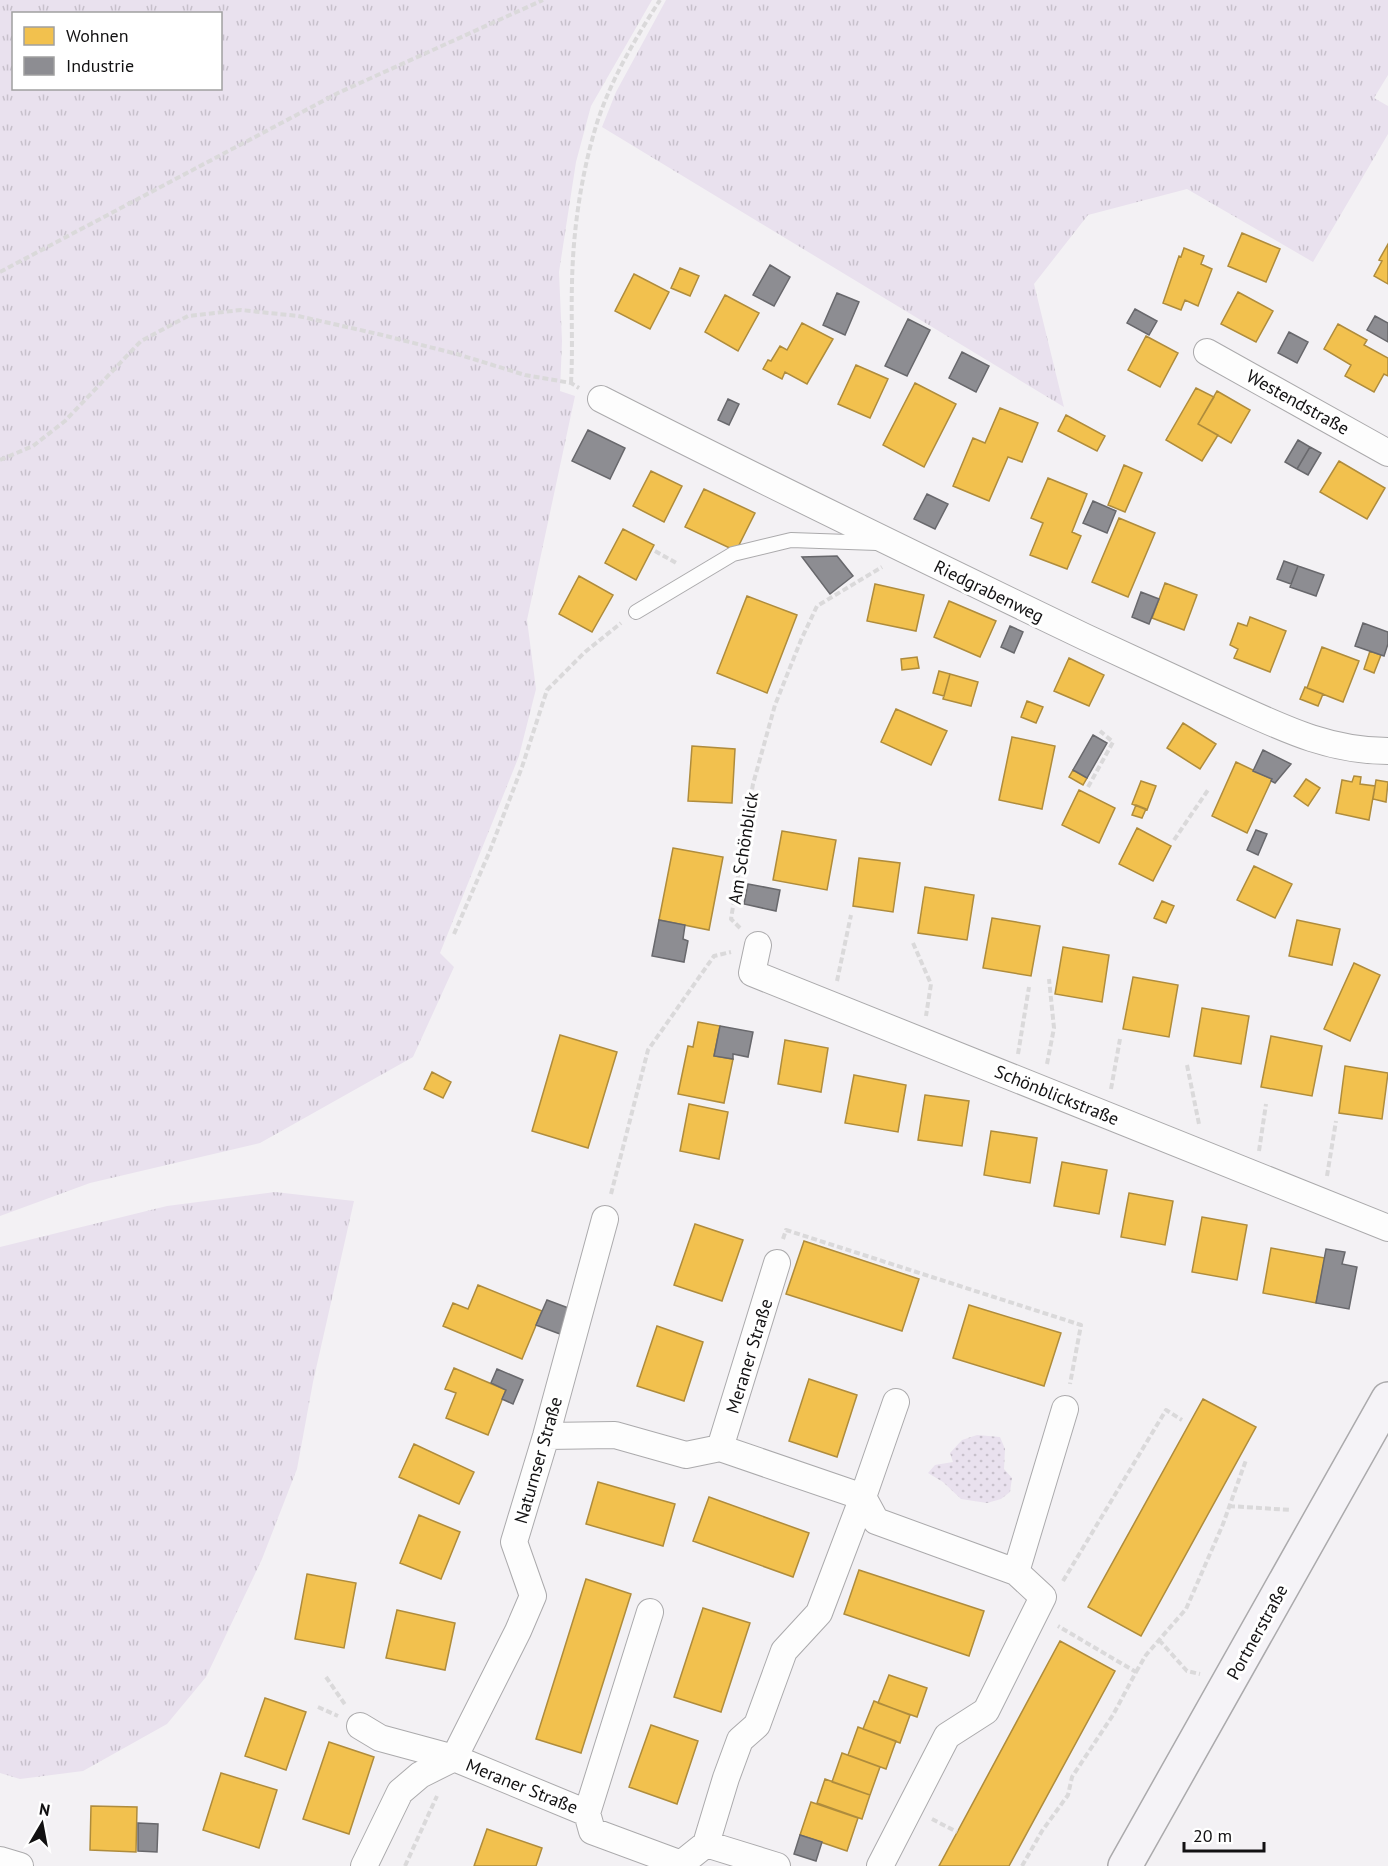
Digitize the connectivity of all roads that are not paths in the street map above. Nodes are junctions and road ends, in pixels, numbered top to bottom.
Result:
1 (1207, 352) dead end
2 (602, 399) dead end
3 (1388, 453) edge
4 (891, 543) junction
5 (636, 612) road end
6 (1388, 752) edge
7 (758, 945) road end
8 (605, 1219) road end
9 (1388, 1228) edge
10 (777, 1263) road end
11 (1388, 1399) edge
12 (896, 1402) dead end
13 (1065, 1409) road end
14 (546, 1436) junction
15 (720, 1448) junction
16 (863, 1497) junction
17 (1016, 1572) junction
18 (650, 1612) dead end
19 (360, 1726) dead end
20 (454, 1758) junction
21 (587, 1812) junction
22 (706, 1844) junction
23 (0, 1860) edge
24 (20, 1866) edge
25 (364, 1866) edge
26 (777, 1866) edge
27 (880, 1866) edge
28 (1125, 1866) edge

1 - 3 street, Westendstraße
2 - 4 street, Riedgrabenweg
4 - 5 lane
4 - 6 street, Riedgrabenweg
7 - 9 street, Schönblickstraße
8 - 14 street, Naturnser Straße
10 - 15 street, Meraner Straße
11 - 28 street, Portnerstraße
12 - 16 street
13 - 17 street
14 - 15 street
14 - 20 street, Naturnser Straße
15 - 16 street
16 - 17 street
16 - 22 street
17 - 27 street
18 - 21 street
19 - 20 street
20 - 21 street, Meraner Straße
20 - 25 street
21 - 22 street, Meraner Straße
22 - 26 street
23 - 24 street

